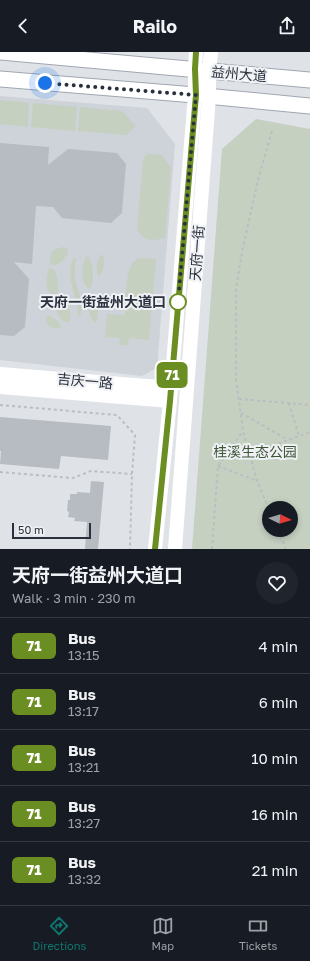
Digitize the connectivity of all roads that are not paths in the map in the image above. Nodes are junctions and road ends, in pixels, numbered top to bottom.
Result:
1 (0, 52) edge
2 (196, 52) edge
3 (211, 52) edge
4 (202, 70) junction
5 (0, 79) edge
6 (310, 80) edge
7 (202, 95) junction
8 (310, 106) edge
9 (0, 374) edge
10 (0, 387) edge
11 (170, 395) junction
12 (155, 549) edge
13 (175, 549) edge

1 - 4 main road, 益州大道
2 - 4 main road, 天府一街
3 - 4 main road, 天府一街
4 - 6 main road, 益州大道
4 - 7 main road, 天府一街
5 - 7 main road, 益州大道
7 - 8 main road, 益州大道
7 - 11 main road, 天府一街
7 - 13 main road, 天府一街
9 - 11 main road, 吉庆一路
10 - 11 main road, 吉庆一路
11 - 12 main road, 天府一街

